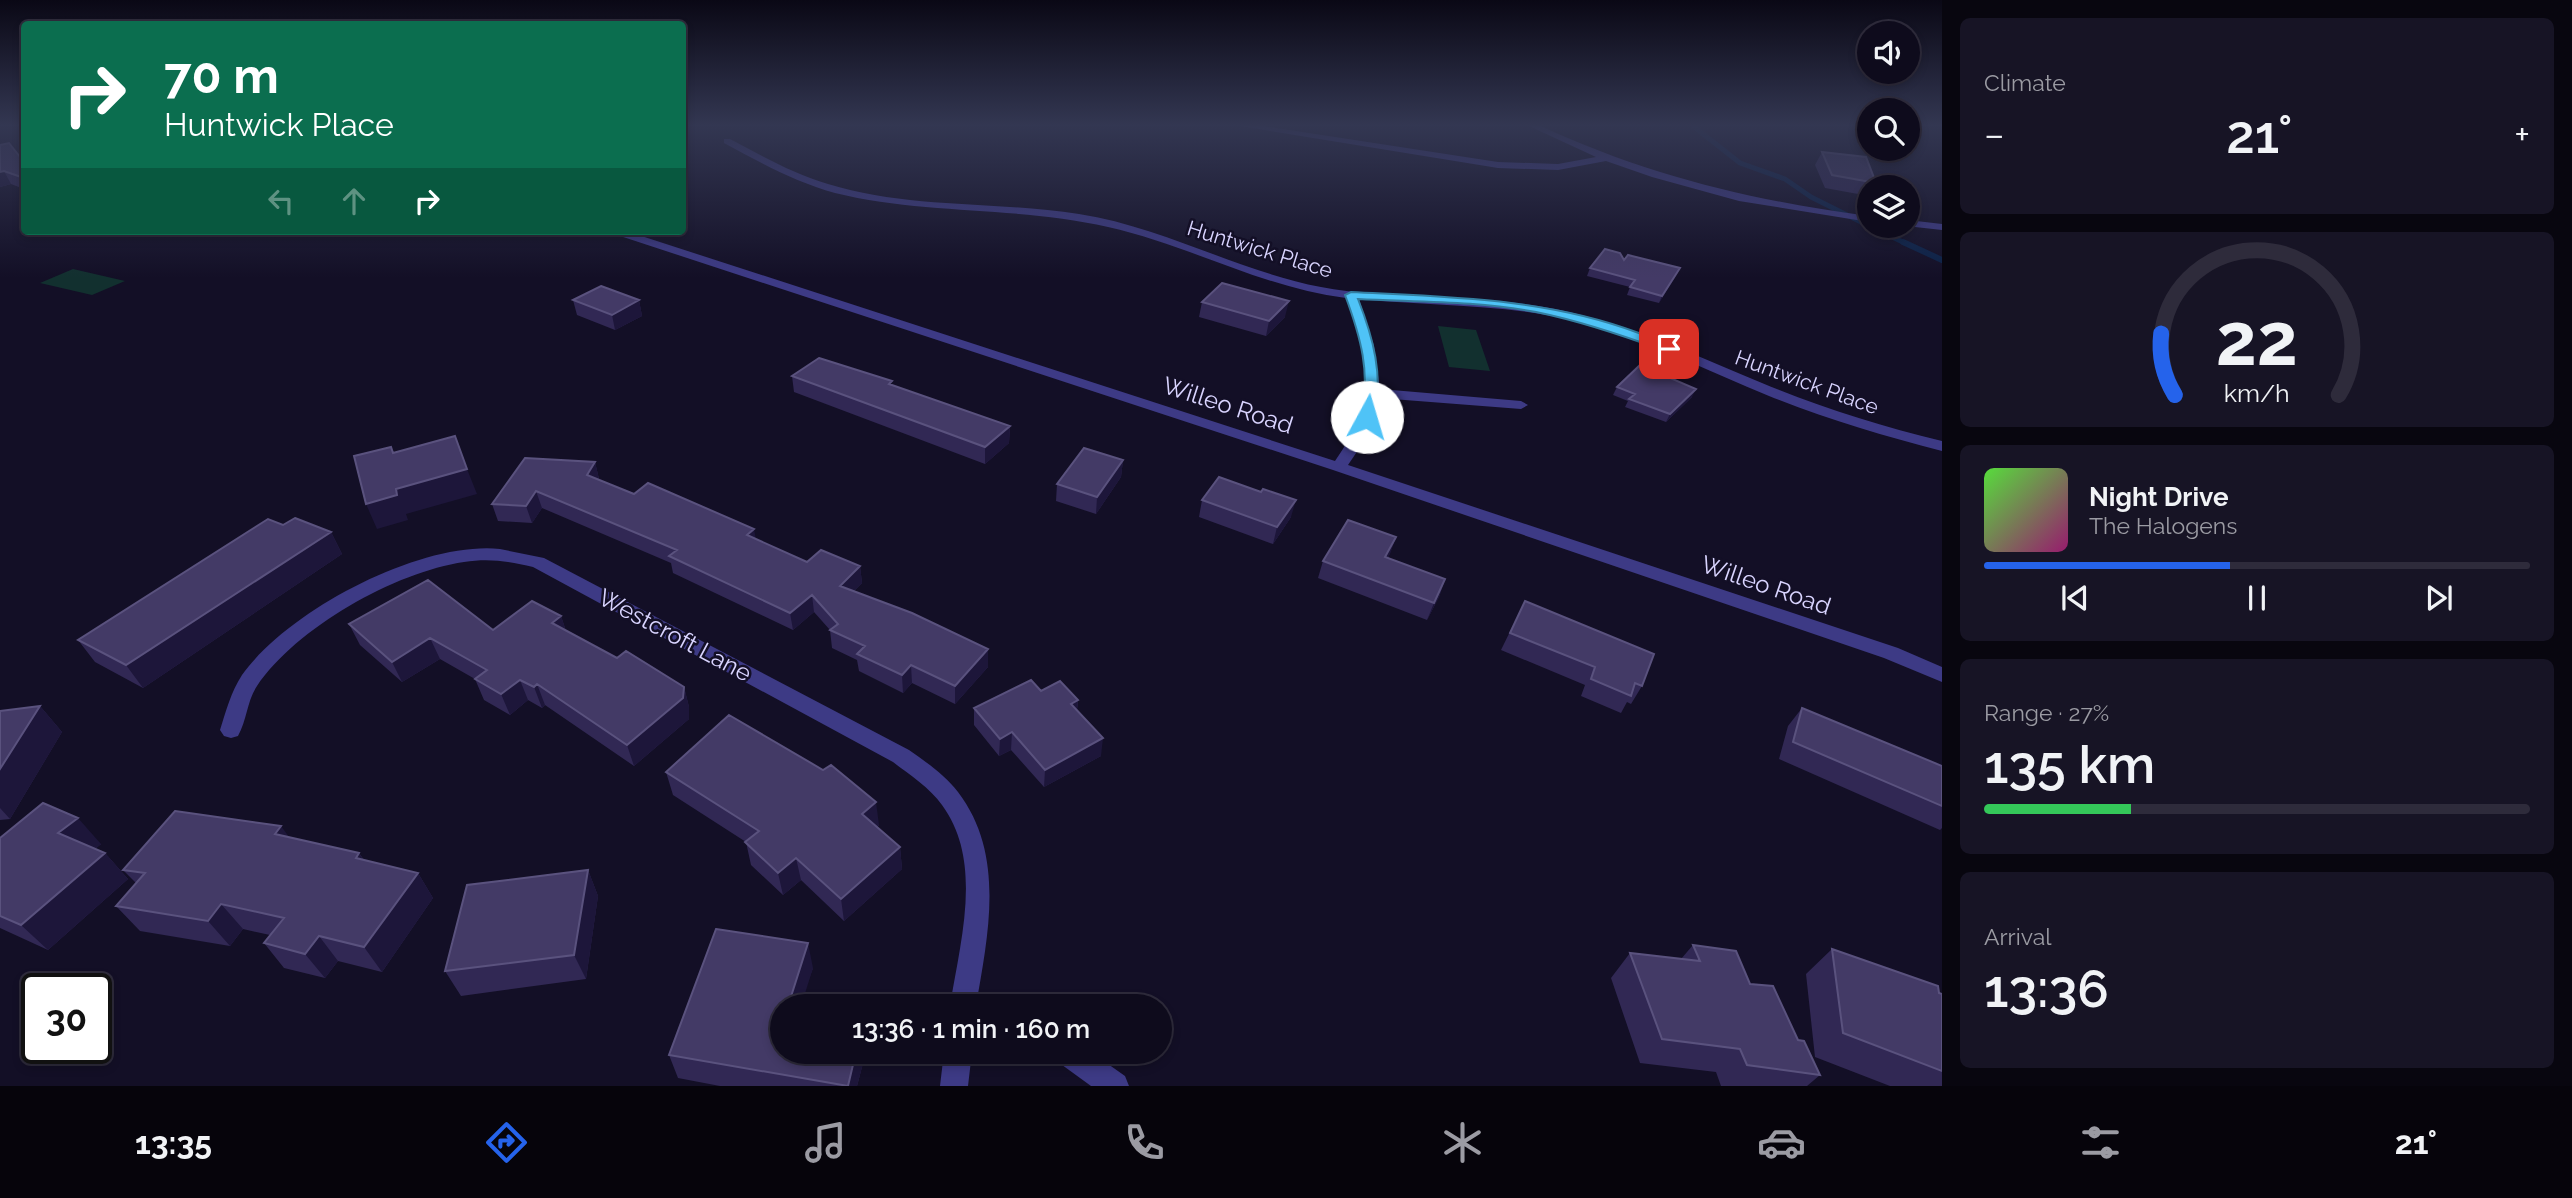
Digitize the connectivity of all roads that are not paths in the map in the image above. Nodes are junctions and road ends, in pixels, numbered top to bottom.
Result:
1 (796, 177) edge
2 (1657, 177) edge
3 (1857, 217) edge
4 (1920, 224) edge
5 (1942, 227) edge
6 (627, 235) edge
7 (1351, 295) junction
8 (1371, 393) junction
9 (1521, 405) dead end
10 (1942, 446) edge
11 (1339, 467) junction
12 (1942, 674) edge
13 (231, 730) dead end
14 (965, 994) edge
15 (957, 1064) edge
16 (1085, 1064) edge
17 (954, 1086) edge
18 (1115, 1086) edge

1 - 7 street, Huntwick Place
2 - 3 street
4 - 5 street
6 - 11 street, Willeo Road
7 - 8 street
7 - 10 street, Huntwick Place
8 - 9 street
8 - 11 street
11 - 12 street, Willeo Road
13 - 14 street, Westcroft Lane
15 - 17 street
16 - 18 street

